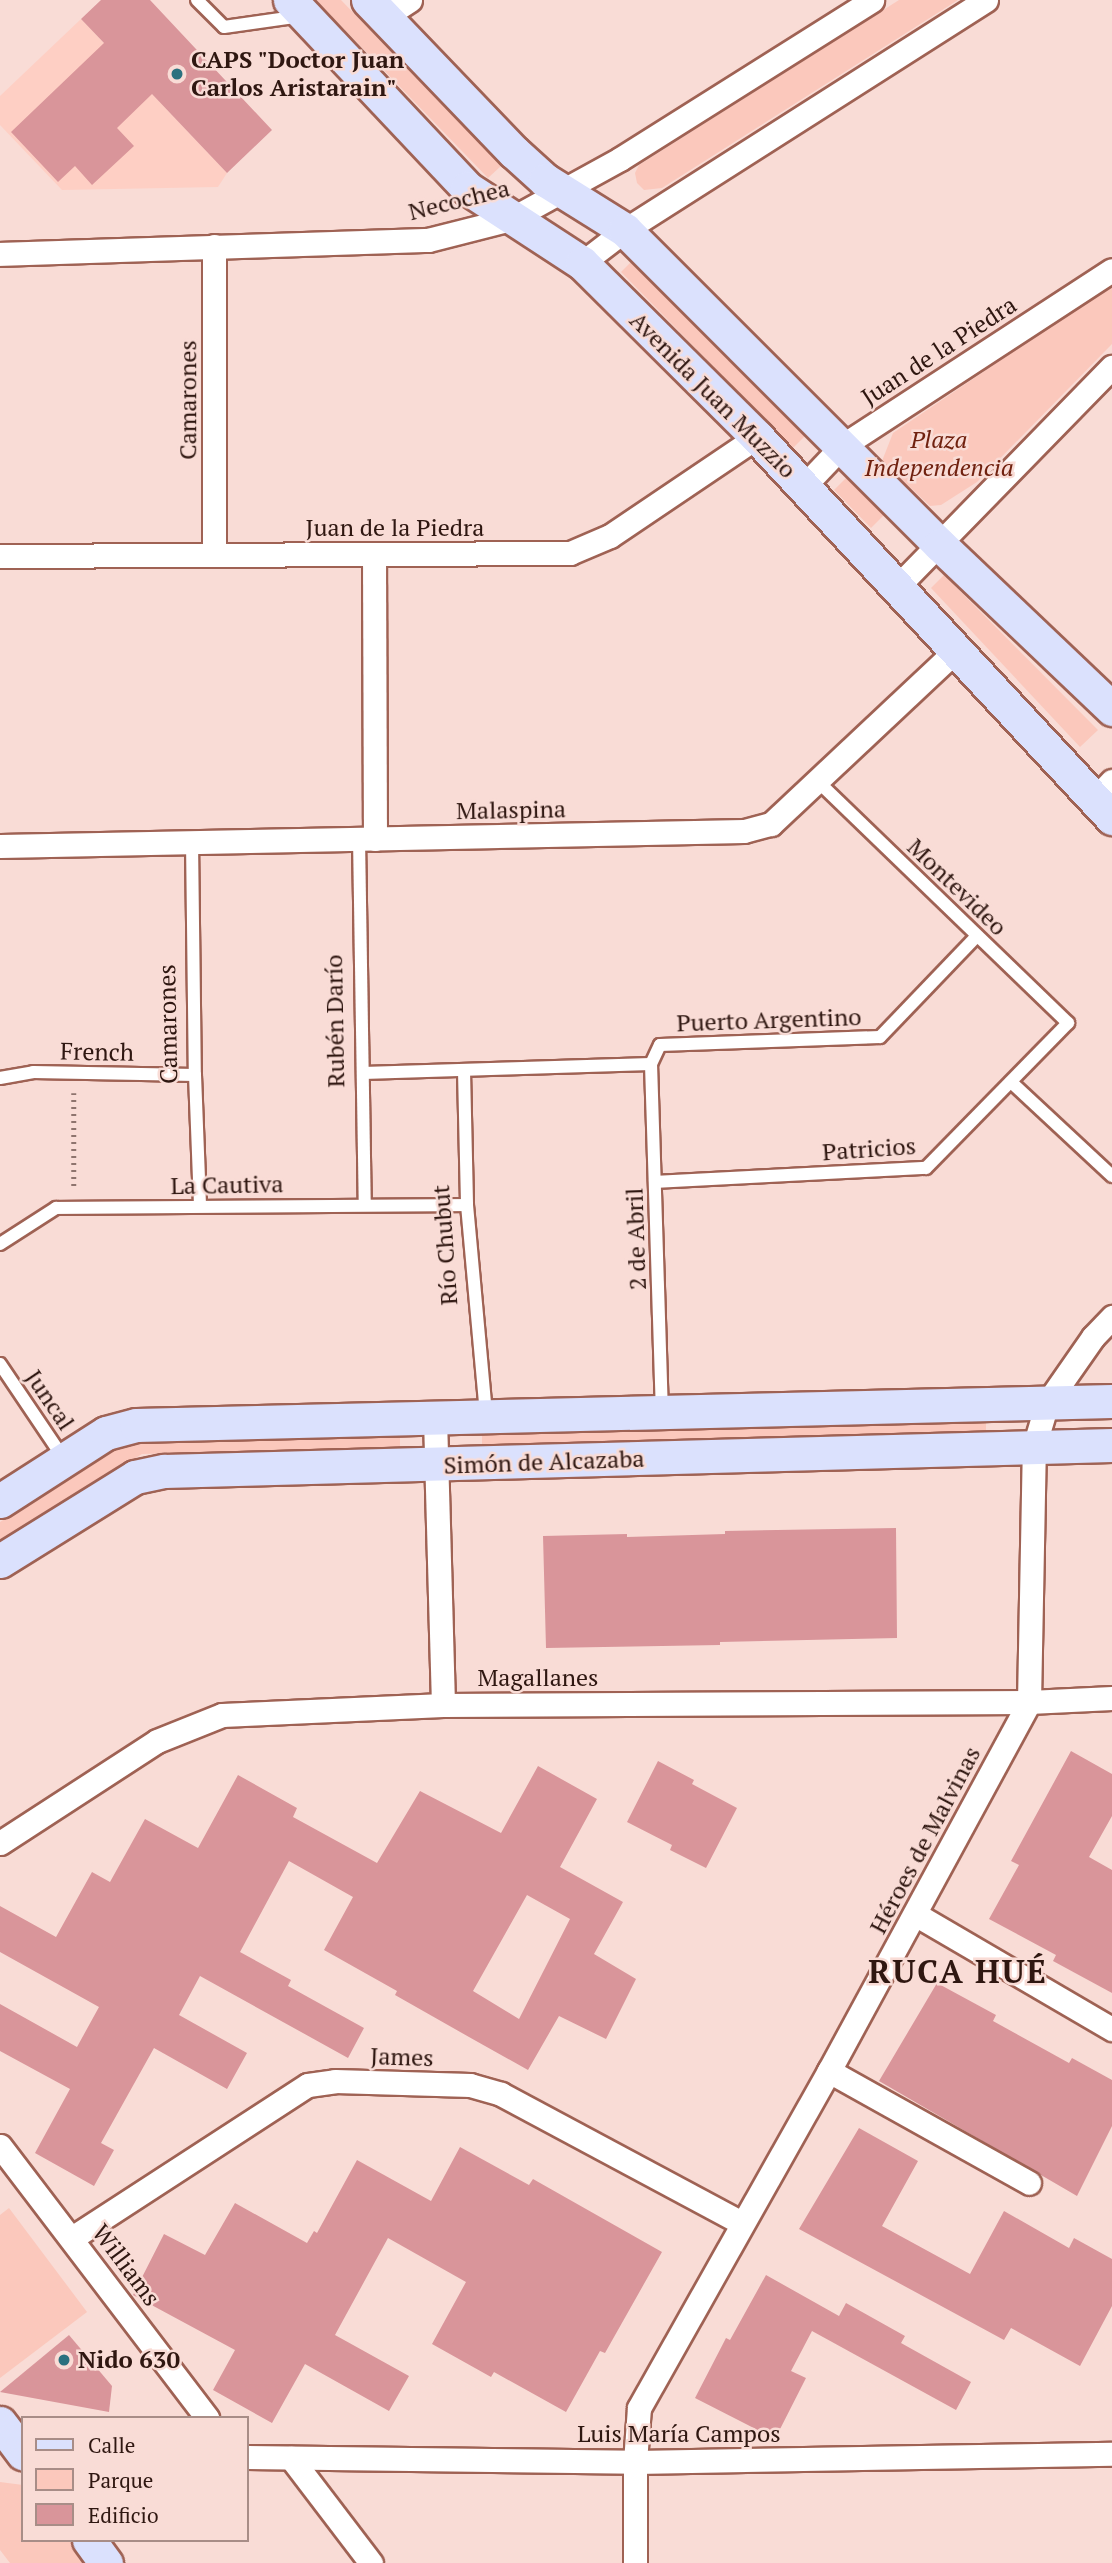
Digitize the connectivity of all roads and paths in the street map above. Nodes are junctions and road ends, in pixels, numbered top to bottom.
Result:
1 (198, 0) edge
2 (872, 0) edge
3 (986, 0) edge
4 (388, 6) edge
5 (297, 8) edge
6 (562, 191) junction
7 (510, 219) junction
8 (625, 230) junction
9 (214, 246) junction
10 (0, 254) edge
11 (582, 263) junction
12 (1112, 270) edge
13 (1112, 367) edge
14 (757, 437) junction
15 (842, 446) junction
16 (803, 487) junction
17 (940, 545) junction
18 (214, 554) junction
19 (0, 556) edge
20 (374, 556) junction
21 (896, 588) junction
22 (954, 652) junction
23 (1112, 709) edge
24 (817, 781) junction
25 (1106, 800) edge
26 (367, 838) junction
27 (192, 841) junction
28 (0, 845) edge
29 (977, 936) junction
30 (1068, 1023) joint
31 (652, 1064) junction
32 (464, 1071) junction
33 (74, 1072) junction
34 (363, 1073) junction
35 (195, 1074) junction
36 (0, 1078) edge
37 (1011, 1082) junction
38 (1112, 1176) edge
39 (655, 1182) junction
40 (365, 1204) junction
41 (467, 1205) junction
42 (200, 1206) junction
43 (74, 1208) junction
44 (0, 1244) edge
45 (1112, 1317) edge
46 (0, 1364) edge
47 (1112, 1401) edge
48 (1047, 1404) junction
49 (662, 1413) junction
50 (486, 1415) junction
51 (435, 1418) junction
52 (1112, 1445) edge
53 (1034, 1447) junction
54 (64, 1460) junction
55 (436, 1466) junction
56 (0, 1501) edge
57 (0, 1561) edge
58 (1112, 1698) edge
59 (1029, 1702) junction
60 (443, 1704) junction
61 (0, 1843) edge
62 (915, 1914) junction
63 (1112, 2029) edge
64 (829, 2071) junction
65 (0, 2146) edge
66 (1029, 2183) dead end
67 (742, 2223) junction
68 (72, 2238) junction
69 (206, 2416) edge
70 (0, 2423) edge
71 (21, 2451) edge
72 (21, 2454) edge
73 (0, 2455) edge
74 (1112, 2455) edge
75 (248, 2457) edge
76 (291, 2458) junction
77 (635, 2462) junction
78 (90, 2542) edge
79 (106, 2563) edge
80 (371, 2563) edge
81 (635, 2563) edge

1 - 5 lane
2 - 6 street, Necochea
3 - 8 street
4 - 6 street
5 - 7 street, Avenida Juan Muzzio
6 - 7 street, Necochea
6 - 8 street
7 - 9 street, Necochea
7 - 11 street, Avenida Juan Muzzio
8 - 11 street
8 - 15 street
9 - 10 street, Necochea
9 - 18 street, Camarones
11 - 14 street, Avenida Juan Muzzio
12 - 15 street, Juan de la Piedra
13 - 17 street
14 - 16 street, Avenida Juan Muzzio
14 - 20 street, Juan de la Piedra
15 - 16 street, Juan de la Piedra
15 - 17 street
16 - 21 street, Avenida Juan Muzzio
17 - 21 street
17 - 23 street
18 - 19 street, Juan de la Piedra
18 - 20 street, Juan de la Piedra
20 - 26 street, Rubén Darío
21 - 22 street, Avenida Juan Muzzio
22 - 24 street, Malaspina
22 - 25 street, Avenida Juan Muzzio
24 - 26 street, Malaspina
24 - 29 lane, Montevideo
26 - 27 street, Malaspina
26 - 34 lane, Rubén Darío
27 - 28 street, Malaspina
27 - 35 lane, Camarones
29 - 30 lane, Montevideo
29 - 31 lane, Puerto Argentino
30 - 37 lane, Patricios
31 - 32 lane, Puerto Argentino
31 - 39 lane, 2 de Abril
32 - 34 lane, Puerto Argentino
32 - 41 lane, Río Chubut
33 - 35 lane, French
33 - 36 lane, French
33 - 43 path
34 - 40 lane, Rubén Darío
35 - 42 lane, Camarones
37 - 38 lane
37 - 39 lane, Patricios
39 - 49 lane, 2 de Abril
40 - 41 lane, La Cautiva
40 - 42 lane, La Cautiva
41 - 50 lane, Río Chubut
42 - 43 lane, La Cautiva
43 - 44 lane, La Cautiva
45 - 48 street, Héroes de Malvinas
46 - 54 lane, Juncal
47 - 48 street, Simón de Alcazaba
48 - 49 street, Simón de Alcazaba
48 - 53 street, Héroes de Malvinas
49 - 50 street, Simón de Alcazaba
50 - 51 street, Simón de Alcazaba
51 - 54 street, Simón de Alcazaba
51 - 55 street
52 - 53 street, Simón de Alcazaba
53 - 55 street, Simón de Alcazaba
53 - 59 street, Héroes de Malvinas
54 - 56 street, Simón de Alcazaba
55 - 57 street, Simón de Alcazaba
55 - 60 street
58 - 59 street, Magallanes
59 - 60 street, Magallanes
59 - 62 street, Héroes de Malvinas
60 - 61 street, Magallanes
62 - 63 street
62 - 64 street, Héroes de Malvinas
64 - 66 street
64 - 67 street, Héroes de Malvinas
65 - 68 street, Williams
67 - 68 street, James
67 - 77 street, Héroes de Malvinas
68 - 69 street, Williams
70 - 71 street
72 - 73 street
74 - 77 street, Luis María Campos
75 - 76 street, Luis María Campos
76 - 77 street, Luis María Campos
76 - 80 street
77 - 81 street, Héroes de Malvinas
78 - 79 street

